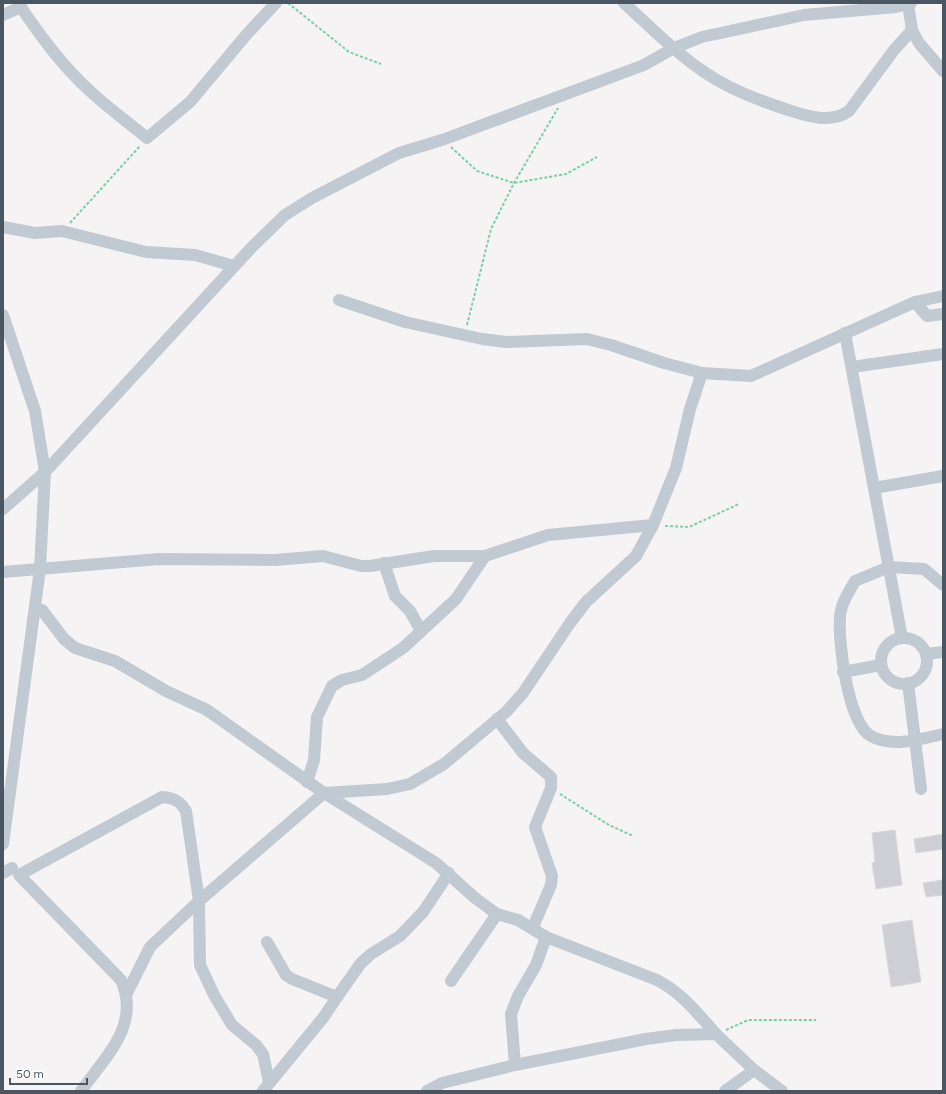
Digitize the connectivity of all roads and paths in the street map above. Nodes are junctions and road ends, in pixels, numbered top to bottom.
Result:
1 (276, 3) edge
2 (288, 3) edge
3 (624, 3) edge
4 (909, 4) edge
5 (20, 5) edge
6 (3, 15) edge
7 (912, 30) junction
8 (674, 48) junction
9 (381, 64) dead end
10 (943, 72) edge
11 (568, 92) junction
12 (147, 138) junction
13 (442, 140) junction
14 (597, 157) dead end
15 (514, 183) junction
16 (3, 227) edge
17 (62, 231) junction
18 (234, 266) junction
19 (943, 296) edge
20 (339, 300) dead end
21 (915, 302) junction
22 (943, 314) edge
23 (3, 315) edge
24 (845, 333) junction
25 (464, 335) junction
26 (943, 354) edge
27 (852, 367) junction
28 (702, 373) junction
29 (45, 472) junction
30 (943, 476) edge
31 (874, 488) junction
32 (738, 504) dead end
33 (3, 510) edge
34 (653, 525) junction
35 (485, 556) junction
36 (384, 563) junction
37 (889, 567) junction
38 (40, 569) junction
39 (3, 572) edge
40 (943, 585) edge
41 (42, 610) dead end
42 (421, 631) junction
43 (902, 638) junction
44 (943, 652) edge
45 (926, 654) junction
46 (881, 665) junction
47 (843, 672) junction
48 (908, 683) junction
49 (497, 718) junction
50 (943, 734) edge
51 (915, 740) junction
52 (306, 782) junction
53 (551, 788) junction
54 (921, 789) dead end
55 (324, 793) junction
56 (633, 836) dead end
57 (3, 844) edge
58 (449, 873) junction
59 (199, 901) junction
60 (497, 914) junction
61 (532, 927) junction
62 (546, 937) junction
63 (267, 942) dead end
64 (451, 982) dead end
65 (127, 993) junction
66 (337, 997) junction
67 (816, 1020) dead end
68 (716, 1034) junction
69 (515, 1065) junction
70 (754, 1070) junction
71 (266, 1087) edge
72 (81, 1091) edge
73 (427, 1091) edge
74 (725, 1091) edge
75 (782, 1091) edge

1 - 12 street
2 - 9 path
3 - 8 street
4 - 7 street
4 - 8 street
5 - 6 street
5 - 12 street
7 - 8 street
7 - 10 street
8 - 11 street
11 - 13 street
11 - 15 path
12 - 17 path
13 - 15 path
13 - 18 street
14 - 15 path
15 - 25 path
16 - 17 street
17 - 18 street
18 - 29 street
19 - 21 street
20 - 25 street
21 - 22 street
21 - 24 street
23 - 29 street
24 - 27 street
24 - 28 street
25 - 28 street
26 - 27 street
27 - 31 street
28 - 34 street
29 - 33 street
29 - 38 street
30 - 31 street
31 - 37 street
32 - 34 path
34 - 35 street
34 - 49 street
35 - 36 street
35 - 42 street
36 - 38 street
36 - 42 street
37 - 40 street
37 - 43 street
37 - 47 street
38 - 39 street
38 - 57 street
41 - 52 street
42 - 52 street
43 - 45 street
43 - 46 street
44 - 45 street
45 - 48 street
46 - 47 street
46 - 48 street
47 - 51 street
48 - 51 street
49 - 53 street
49 - 55 street
50 - 51 street
51 - 54 street
52 - 55 street
53 - 56 path
53 - 61 street
55 - 58 street
55 - 59 street
58 - 60 street
58 - 66 street
59 - 65 street
59 - 65 street
59 - 71 street
60 - 61 street
60 - 64 street
61 - 62 street
62 - 68 street
62 - 69 street
63 - 66 street
65 - 72 street
66 - 71 street
67 - 68 path
68 - 69 street
68 - 70 street
69 - 73 street
70 - 74 street
70 - 75 street

